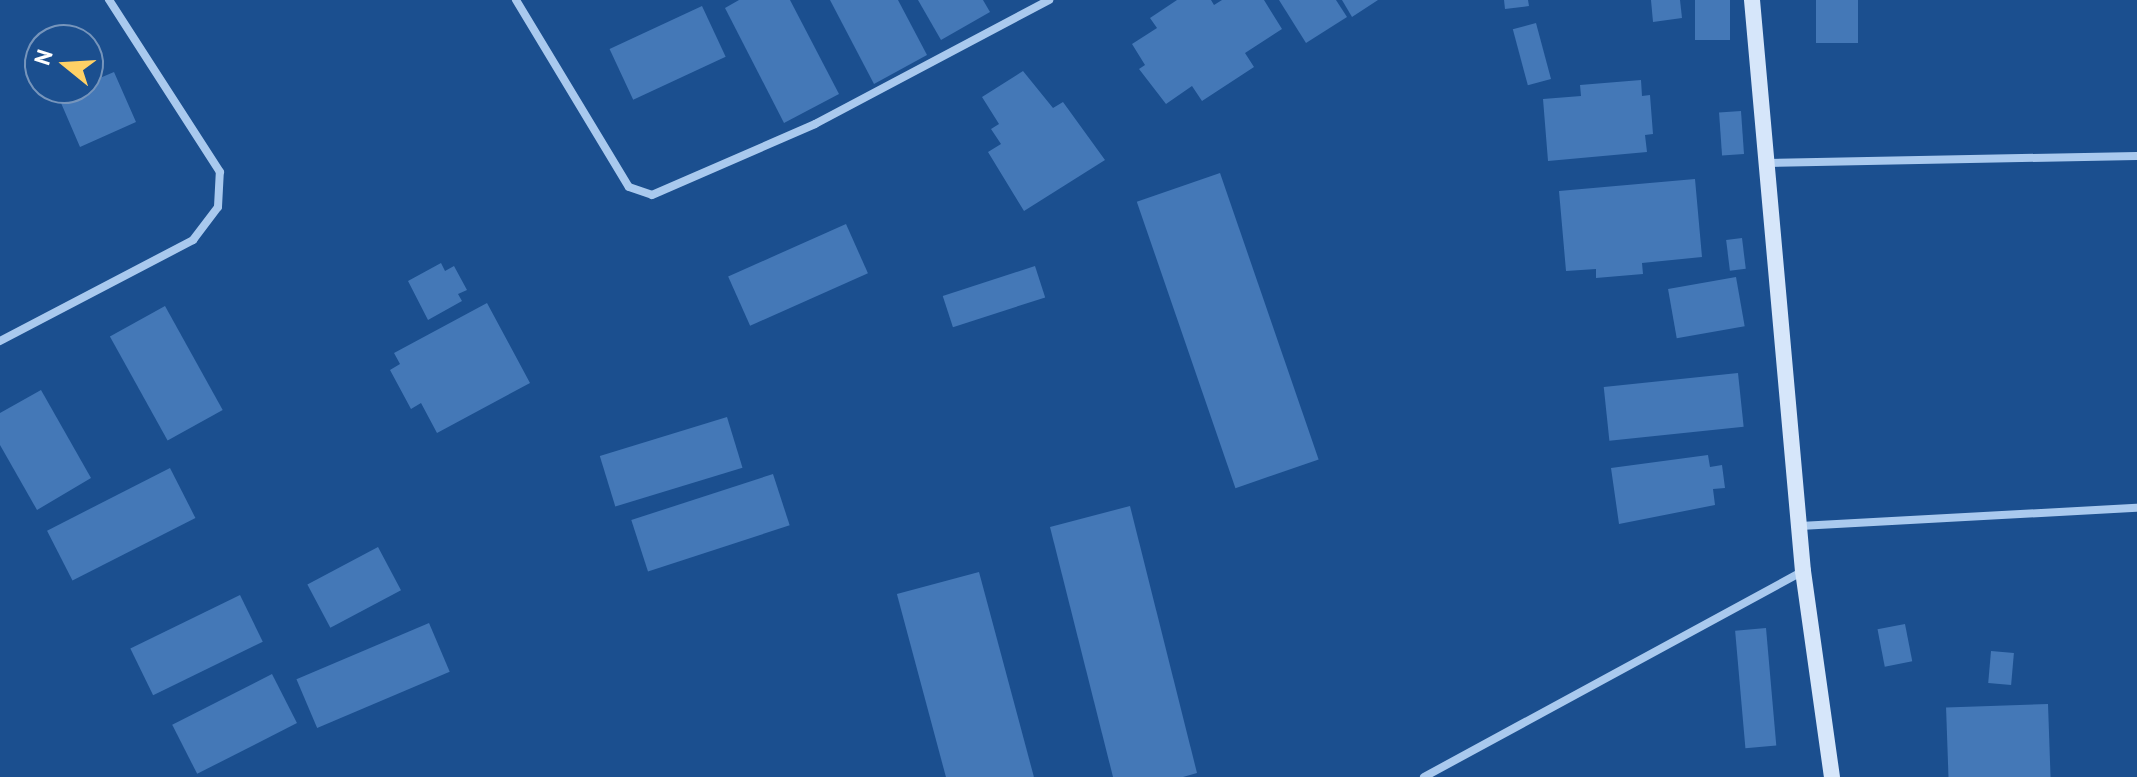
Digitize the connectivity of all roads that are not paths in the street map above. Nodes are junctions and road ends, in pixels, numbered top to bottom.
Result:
1 (109, 0) edge
2 (516, 0) edge
3 (1049, 0) edge
4 (1752, 0) edge
5 (2137, 156) edge
6 (1767, 163) junction
7 (0, 341) edge
8 (2137, 508) edge
9 (1799, 526) junction
10 (1803, 571) junction
11 (1424, 777) edge
12 (1832, 777) edge

1 - 7 street
2 - 3 street
4 - 6 street
5 - 6 street
6 - 9 street
8 - 9 street
9 - 10 street
10 - 11 street
10 - 12 street

